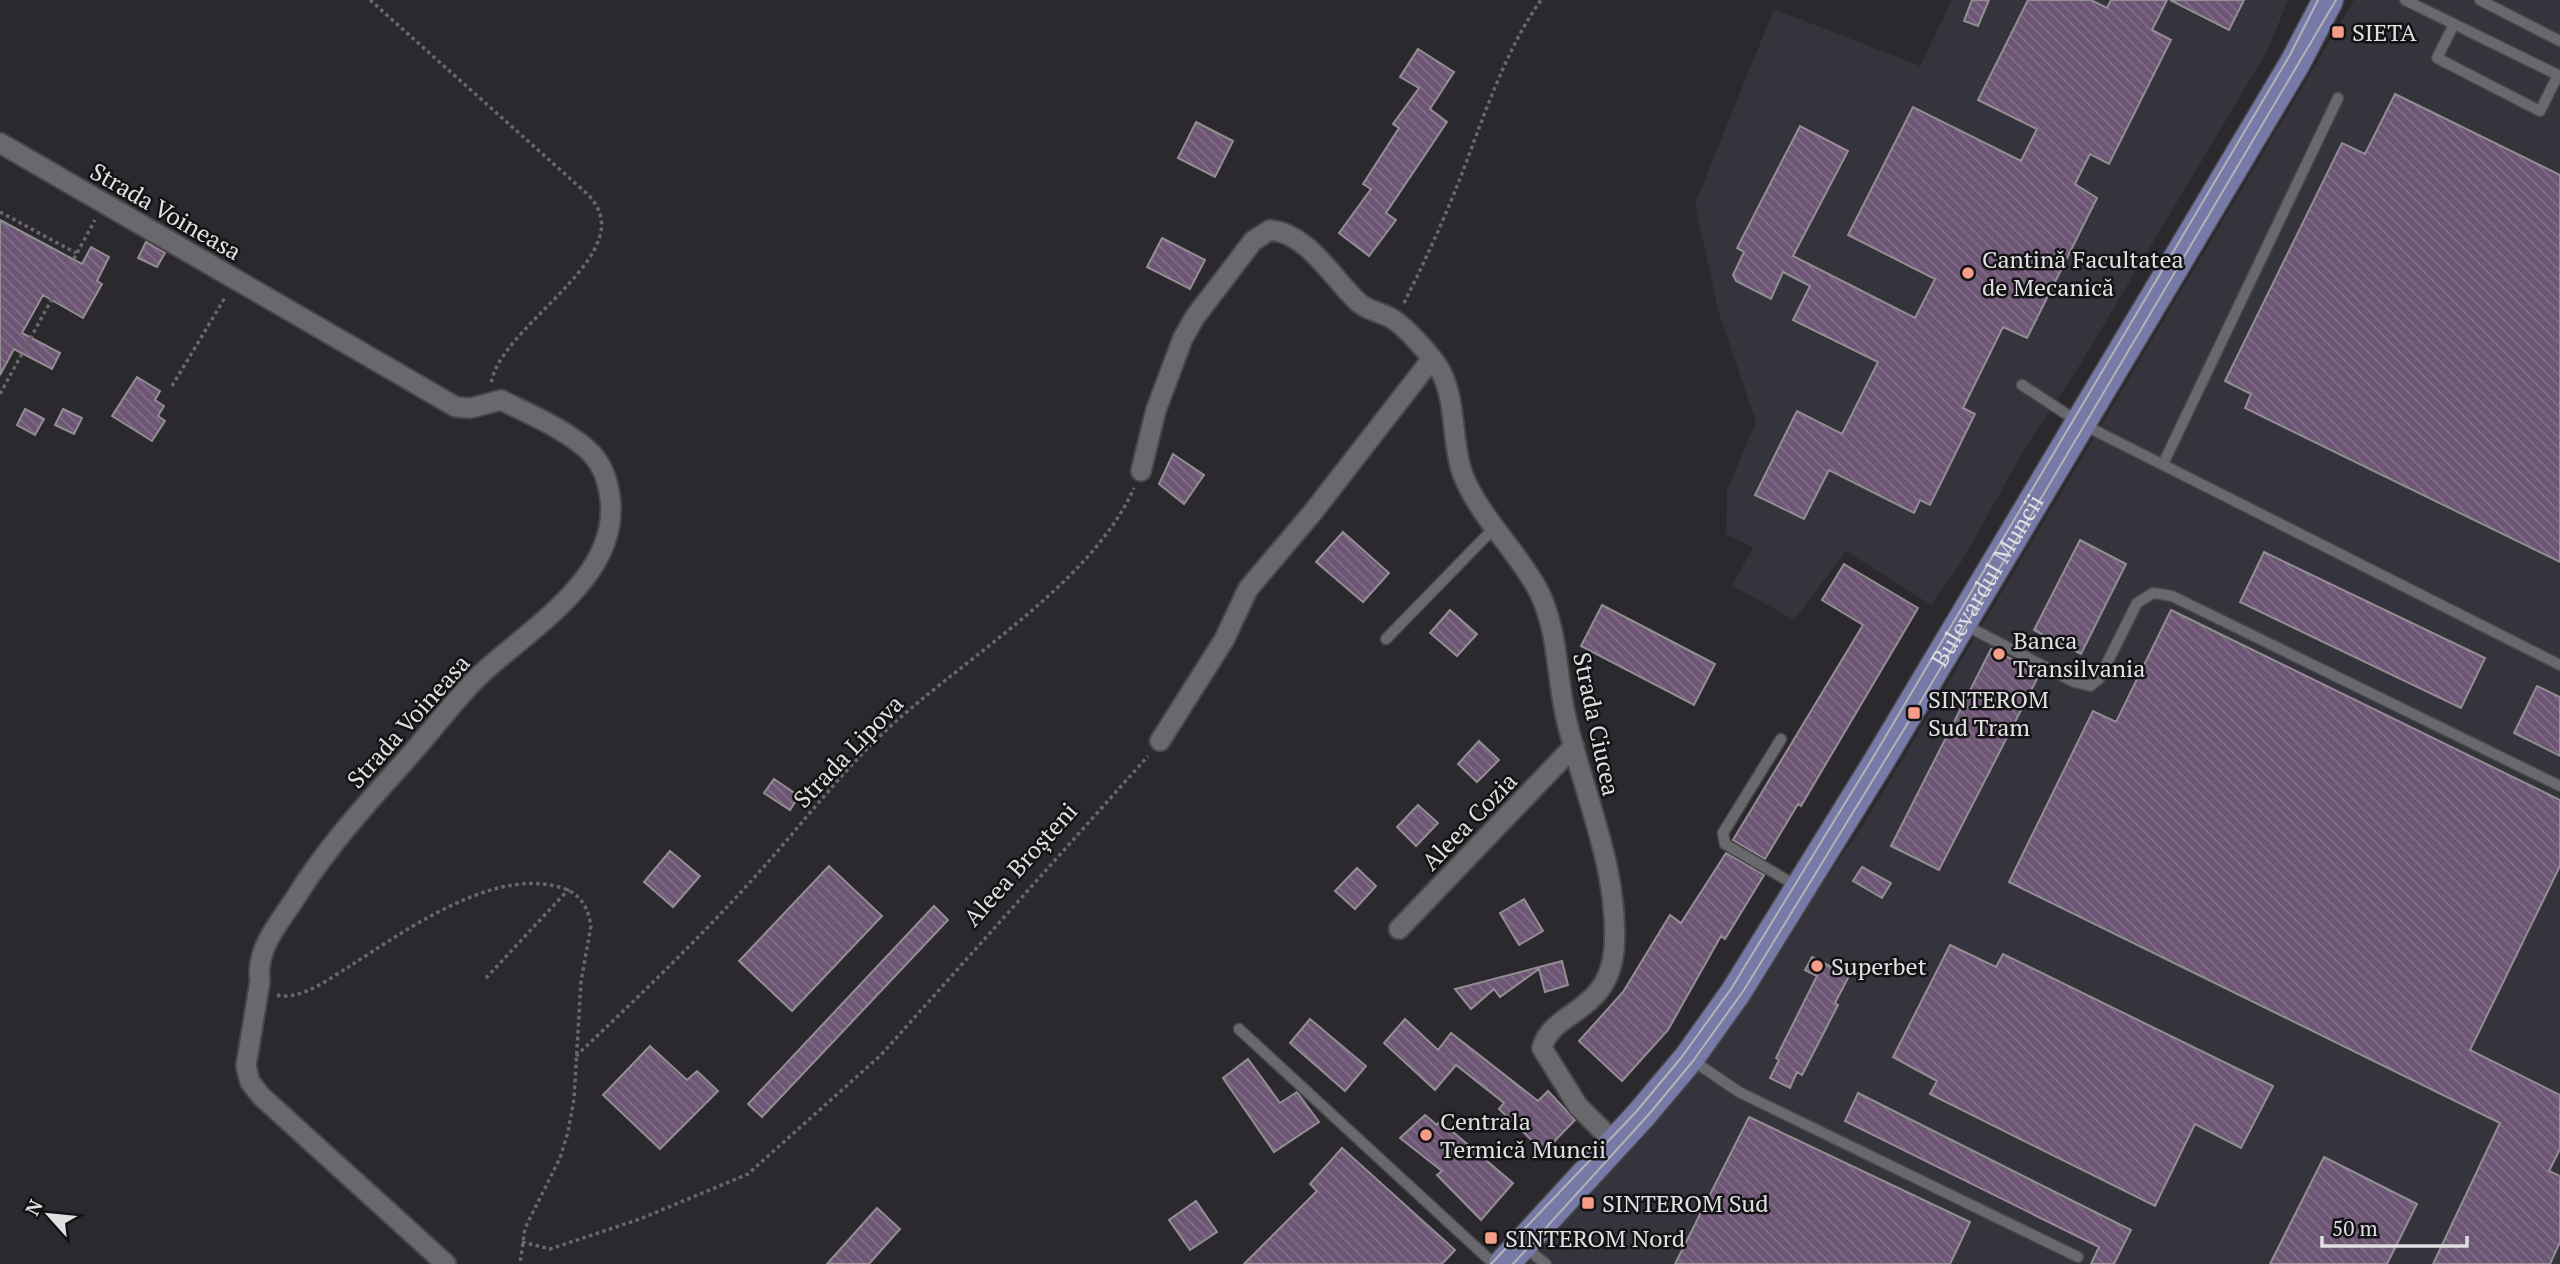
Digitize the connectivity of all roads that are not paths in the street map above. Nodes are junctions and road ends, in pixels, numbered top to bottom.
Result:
1 (2328, 0) edge
2 (2404, 0) edge
3 (2480, 0) edge
4 (2454, 24) junction
5 (2560, 41) edge
6 (2559, 75) edge
7 (2338, 98) dead end
8 (0, 143) edge
9 (1432, 360) junction
10 (2022, 385) dead end
11 (2080, 423) junction
12 (2163, 464) junction
13 (1142, 471) road end
14 (1494, 527) junction
15 (1961, 622) junction
16 (1386, 639) dead end
17 (2560, 665) edge
18 (1781, 739) dead end
19 (1160, 741) road end
20 (1574, 747) junction
21 (2560, 786) edge
22 (1801, 888) junction
23 (1399, 929) dead end
24 (1239, 1029) dead end
25 (1689, 1058) junction
26 (1615, 1143) junction
27 (1514, 1249) edge
28 (2078, 1257) dead end
29 (446, 1264) edge
30 (1494, 1264) edge
31 (1546, 1264) edge

1 - 11 main road, Bulevardul Muncii
2 - 4 lane
3 - 5 lane
4 - 6 lane
4 - 6 lane
7 - 12 lane
8 - 29 street, Strada Voineasa
9 - 13 street, Strada Ciucea
9 - 14 street, Strada Ciucea
9 - 19 street
10 - 11 lane
11 - 12 lane
11 - 15 main road, Bulevardul Muncii
12 - 17 lane
14 - 16 lane
14 - 20 street, Strada Ciucea
15 - 21 lane
15 - 22 main road, Bulevardul Muncii
18 - 22 lane
20 - 23 street, Aleea Cozia
20 - 26 street, Strada Ciucea
22 - 25 main road, Bulevardul Muncii
24 - 30 lane
25 - 26 main road, Bulevardul Muncii
25 - 28 lane
26 - 27 main road, Bulevardul Muncii
27 - 31 lane

